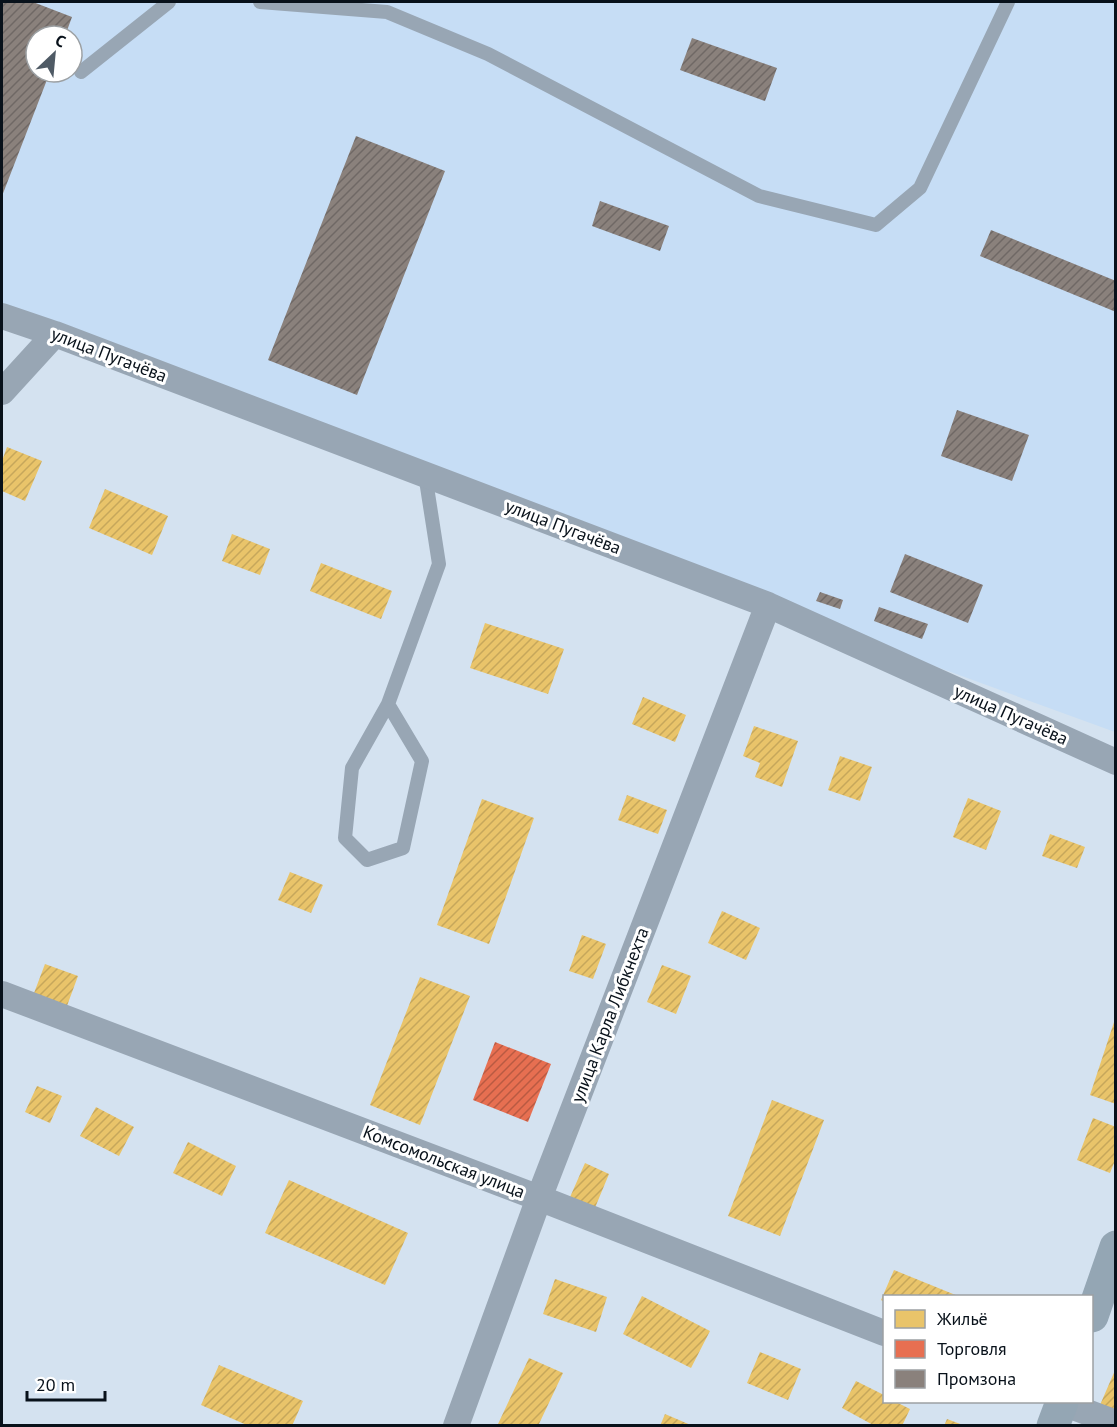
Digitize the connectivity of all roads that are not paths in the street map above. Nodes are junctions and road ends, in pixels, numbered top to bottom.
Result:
1 (169, 2) edge
2 (260, 2) edge
3 (1008, 2) edge
4 (84, 70) edge
5 (2, 316) edge
6 (56, 334) junction
7 (2, 392) edge
8 (425, 474) junction
9 (768, 605) junction
10 (388, 704) junction
11 (1116, 762) edge
12 (2, 994) edge
13 (540, 1198) junction
14 (1116, 1247) edge
15 (1093, 1313) edge
16 (883, 1332) edge
17 (1061, 1403) edge
18 (1064, 1403) edge
19 (1116, 1423) edge
20 (456, 1425) edge
21 (1053, 1425) edge

1 - 4 lane
2 - 3 lane
5 - 6 street, улица Пугачёва
6 - 7 street
6 - 8 street, улица Пугачёва
8 - 9 street, улица Пугачёва
8 - 10 lane
9 - 11 street, улица Пугачёва
9 - 13 street, улица Карла Либкнехта
10 - 10 lane
12 - 13 street, Комсомольская улица
13 - 16 street, Комсомольская улица
13 - 20 street, улица Карла Либкнехта
14 - 15 street
17 - 21 street
18 - 19 street

